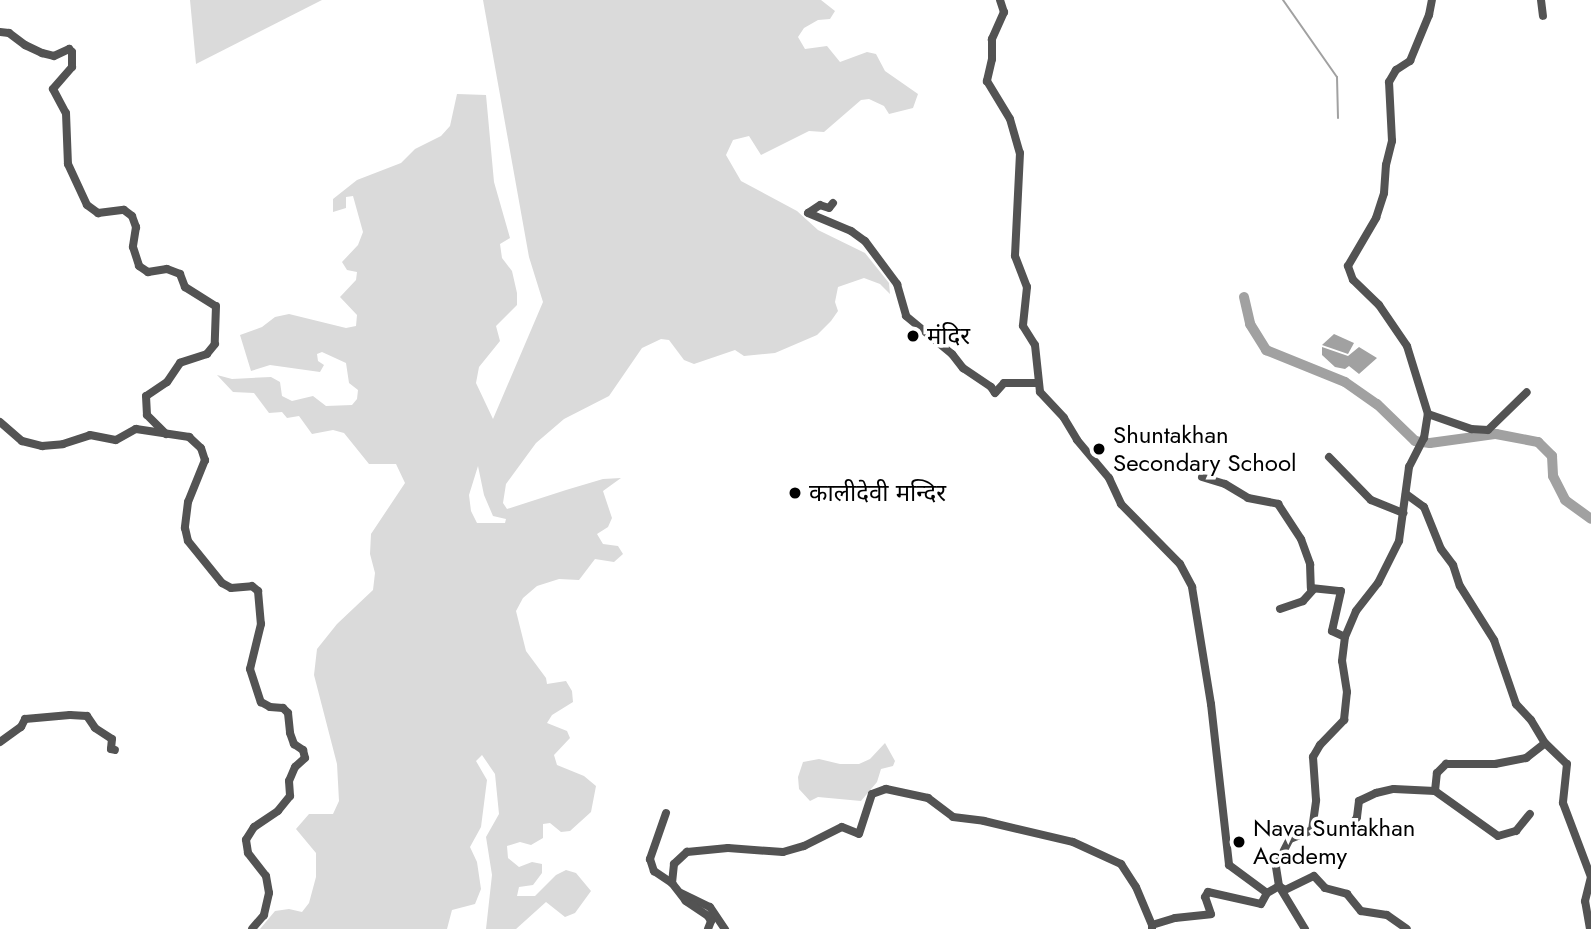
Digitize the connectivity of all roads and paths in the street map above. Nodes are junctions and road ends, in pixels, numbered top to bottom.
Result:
1 (1000, 0) edge
2 (1432, 0) edge
3 (1541, 0) edge
4 (1543, 16) dead end
5 (0, 32) edge
6 (833, 203) dead end
7 (1037, 383) junction
8 (1527, 392) dead end
9 (1428, 414) junction
10 (0, 422) edge
11 (172, 436) junction
12 (1329, 457) dead end
13 (1202, 477) dead end
14 (1406, 494) junction
15 (1403, 513) junction
16 (1312, 590) junction
17 (1280, 608) dead end
18 (1345, 637) junction
19 (0, 742) edge
20 (1545, 743) junction
21 (115, 750) dead end
22 (1435, 792) junction
23 (666, 813) dead end
24 (1530, 814) dead end
25 (1312, 831) junction
26 (1591, 877) edge
27 (674, 886) junction
28 (1279, 886) junction
29 (1267, 893) junction
30 (1152, 927) edge
31 (252, 929) edge
32 (708, 929) edge
33 (725, 929) edge
34 (1305, 929) edge
35 (1406, 929) edge
36 (1590, 929) edge

1 - 7 street
2 - 9 street
3 - 4 street
5 - 11 street
6 - 7 street
7 - 29 street
8 - 9 street
9 - 14 street
10 - 11 street
11 - 31 street
12 - 15 street
13 - 16 street
14 - 15 street
14 - 20 street
15 - 18 street
16 - 17 street
16 - 18 street
18 - 25 street
19 - 21 street
20 - 22 street
20 - 26 street
22 - 24 street
22 - 25 street
23 - 27 street
25 - 28 street
26 - 36 street
27 - 30 street
27 - 32 street
27 - 33 street
28 - 29 street
28 - 34 street
28 - 35 street
29 - 30 street

